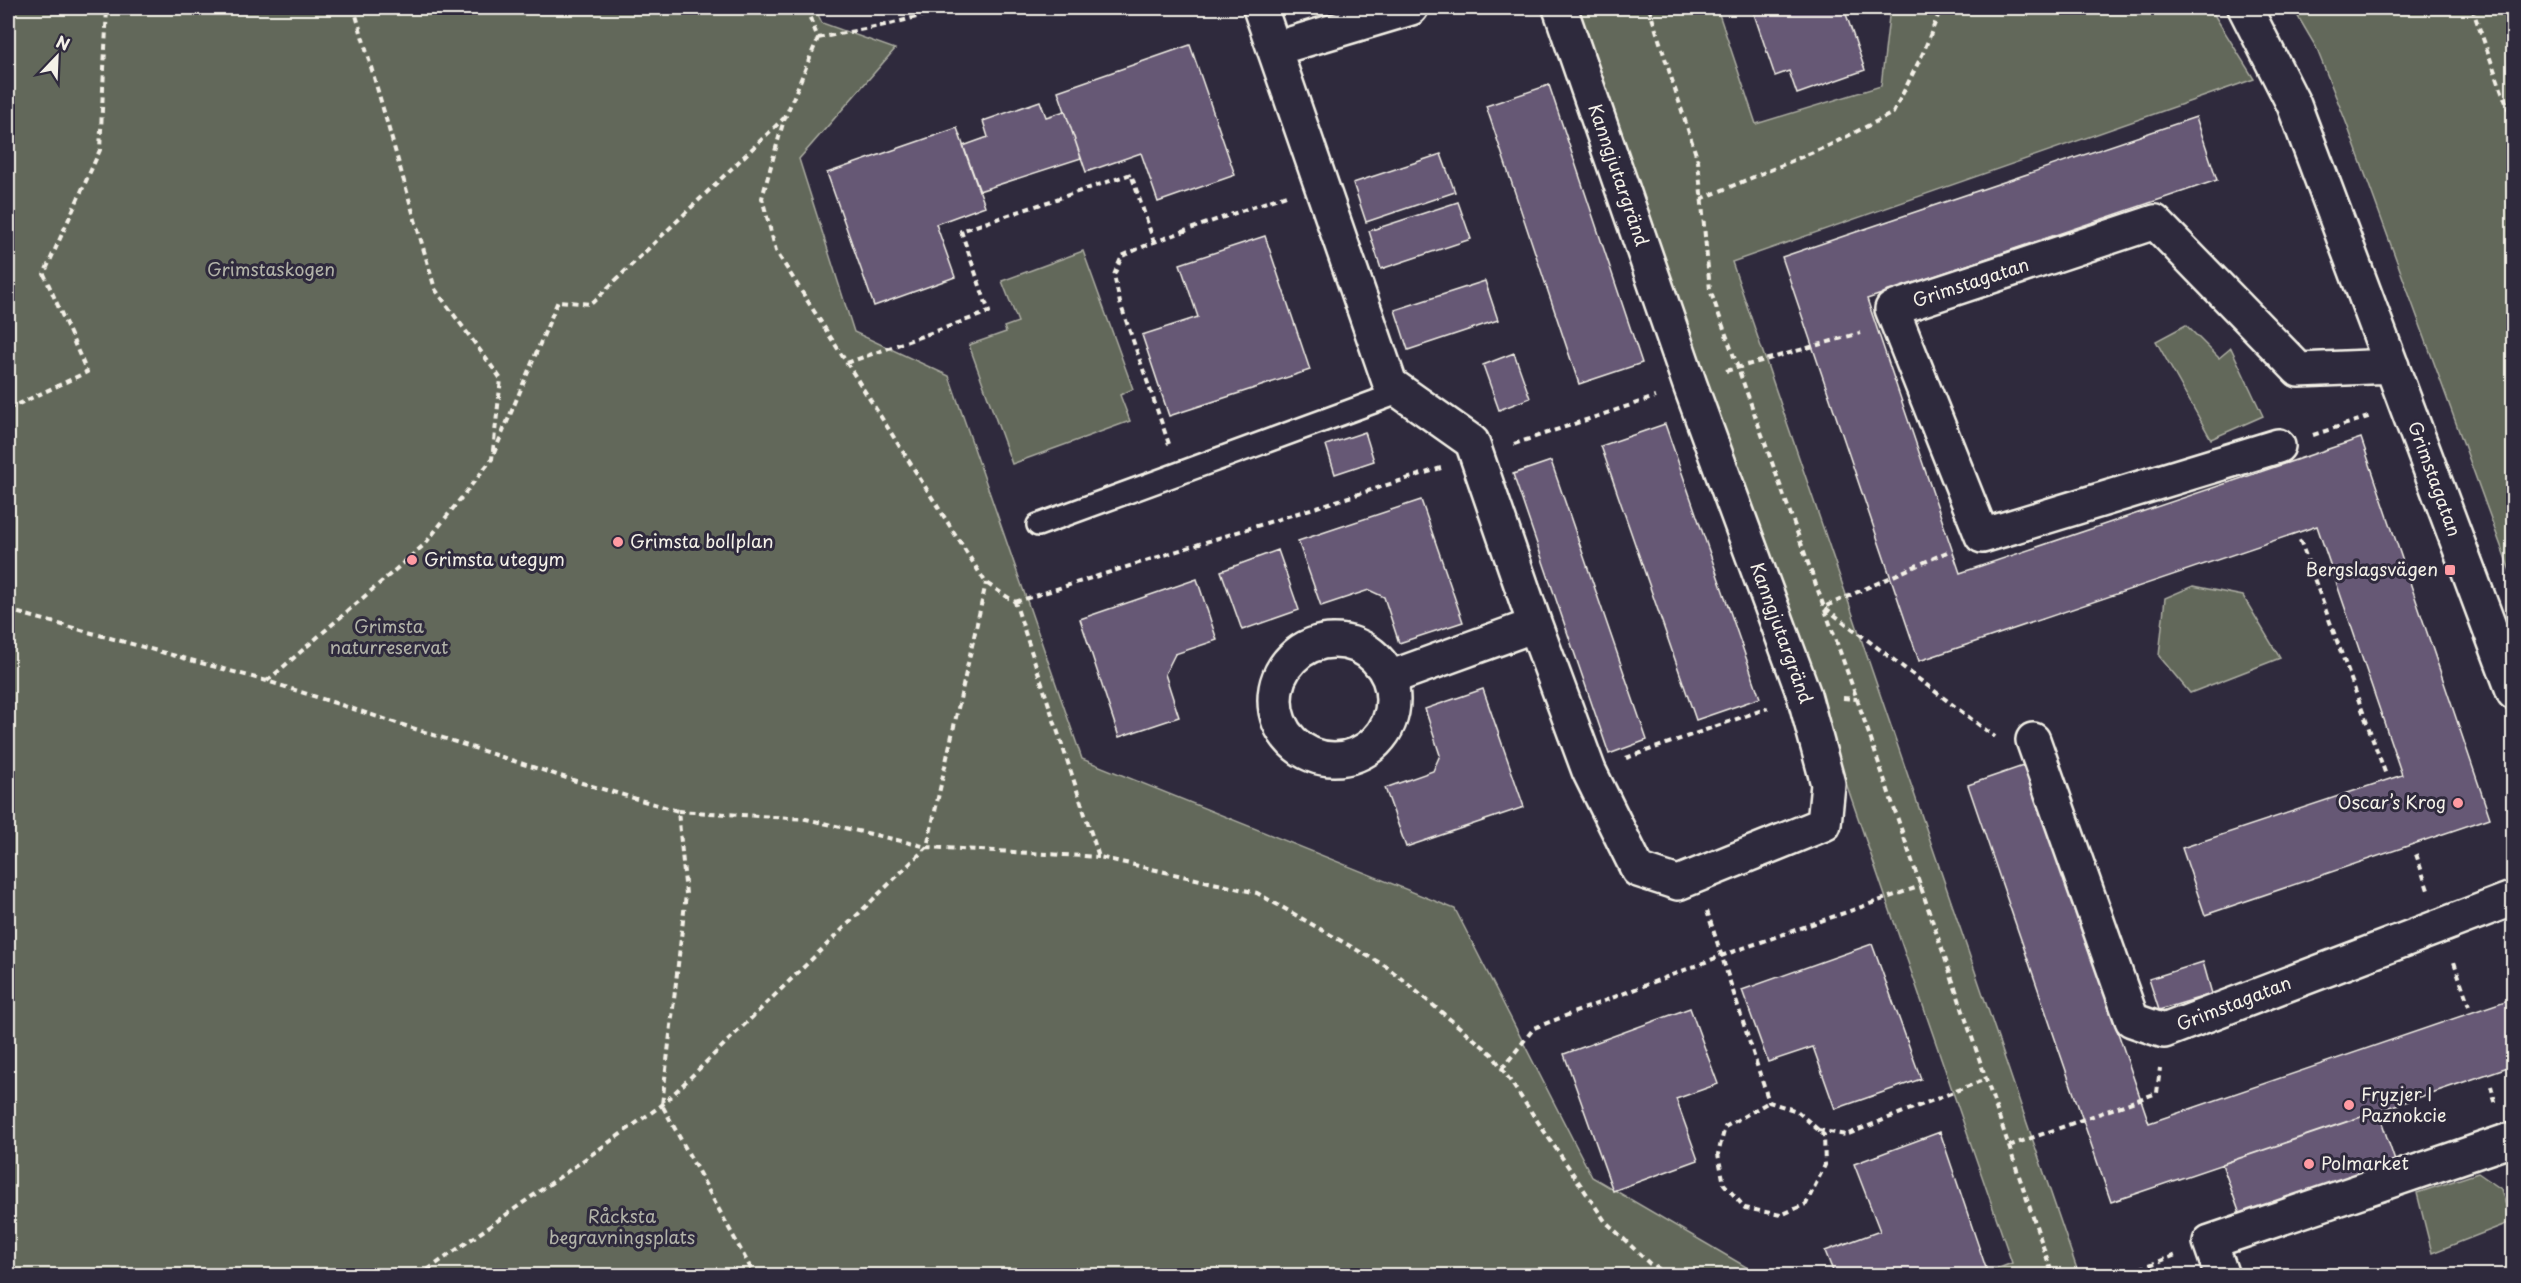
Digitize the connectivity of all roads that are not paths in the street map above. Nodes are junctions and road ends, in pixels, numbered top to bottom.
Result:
1 (1260, 8) edge
2 (1411, 8) edge
3 (1560, 8) edge
4 (2245, 8) edge
5 (1274, 49) junction
6 (2392, 366) junction
7 (1401, 392) junction
8 (2277, 446) dead end
9 (1038, 525) dead end
10 (1535, 625) junction
11 (1389, 678) dead end
12 (2514, 693) edge
13 (2033, 740) road end
14 (2514, 898) edge
15 (2507, 1141) dead end
16 (2222, 1275) edge

1 - 5 street, Kanngjutargränd
2 - 5 street
3 - 10 street, Kanngjutargränd
4 - 6 street, Grimstagatan
5 - 7 street, Kanngjutargränd
6 - 8 street, Grimstagatan
6 - 12 street, Grimstagatan
7 - 9 lane
7 - 10 street, Kanngjutargränd
10 - 11 street
13 - 14 street, Grimstagatan
15 - 16 street

